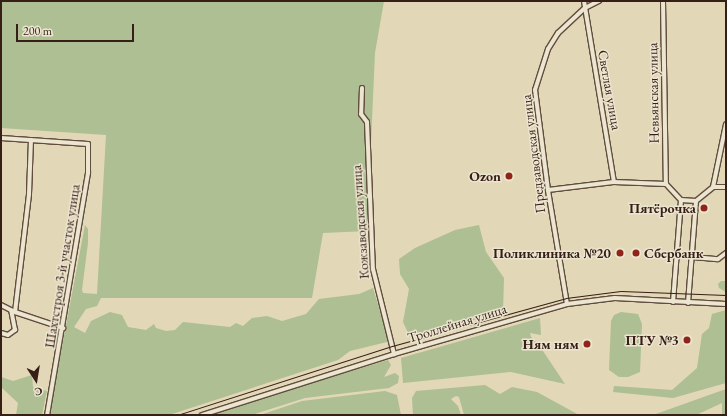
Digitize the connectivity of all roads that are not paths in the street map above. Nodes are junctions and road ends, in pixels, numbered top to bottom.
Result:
1 (584, 1) edge
2 (599, 1) edge
3 (664, 1) edge
4 (585, 8) junction
5 (362, 88) dead end
6 (726, 124) edge
7 (1, 138) edge
8 (30, 140) junction
9 (614, 182) junction
10 (666, 184) junction
11 (713, 187) junction
12 (726, 187) edge
13 (548, 190) junction
14 (681, 200) junction
15 (696, 201) junction
16 (726, 253) edge
17 (693, 257) junction
18 (673, 302) junction
19 (688, 303) junction
20 (567, 304) junction
21 (726, 304) edge
22 (1, 305) edge
23 (13, 311) junction
24 (63, 328) junction
25 (1, 333) edge
26 (394, 354) junction
27 (47, 415) edge
28 (202, 415) edge

1 - 4 street, Светлая улица
2 - 4 street, Предзаводская улица
3 - 10 street, Невьянская улица
4 - 9 street, Светлая улица
4 - 13 street, Предзаводская улица
5 - 26 street, Кожзаводская улица
6 - 11 street
7 - 8 street
8 - 23 street
8 - 24 street, Шахтстроя 3-й участок улица
9 - 10 street
9 - 13 street
10 - 14 street
11 - 12 street
11 - 15 street
13 - 20 street, Предзаводская улица
14 - 15 street
14 - 18 street
15 - 17 street
16 - 17 street
17 - 19 street
18 - 19 street, Троллейная улица
18 - 20 street, Троллейная улица
19 - 21 street, Троллейная улица
20 - 26 street, Троллейная улица
22 - 23 street
23 - 24 street
23 - 25 street
24 - 27 street, Шахтстроя 3-й участок улица
26 - 28 street, Троллейная улица

